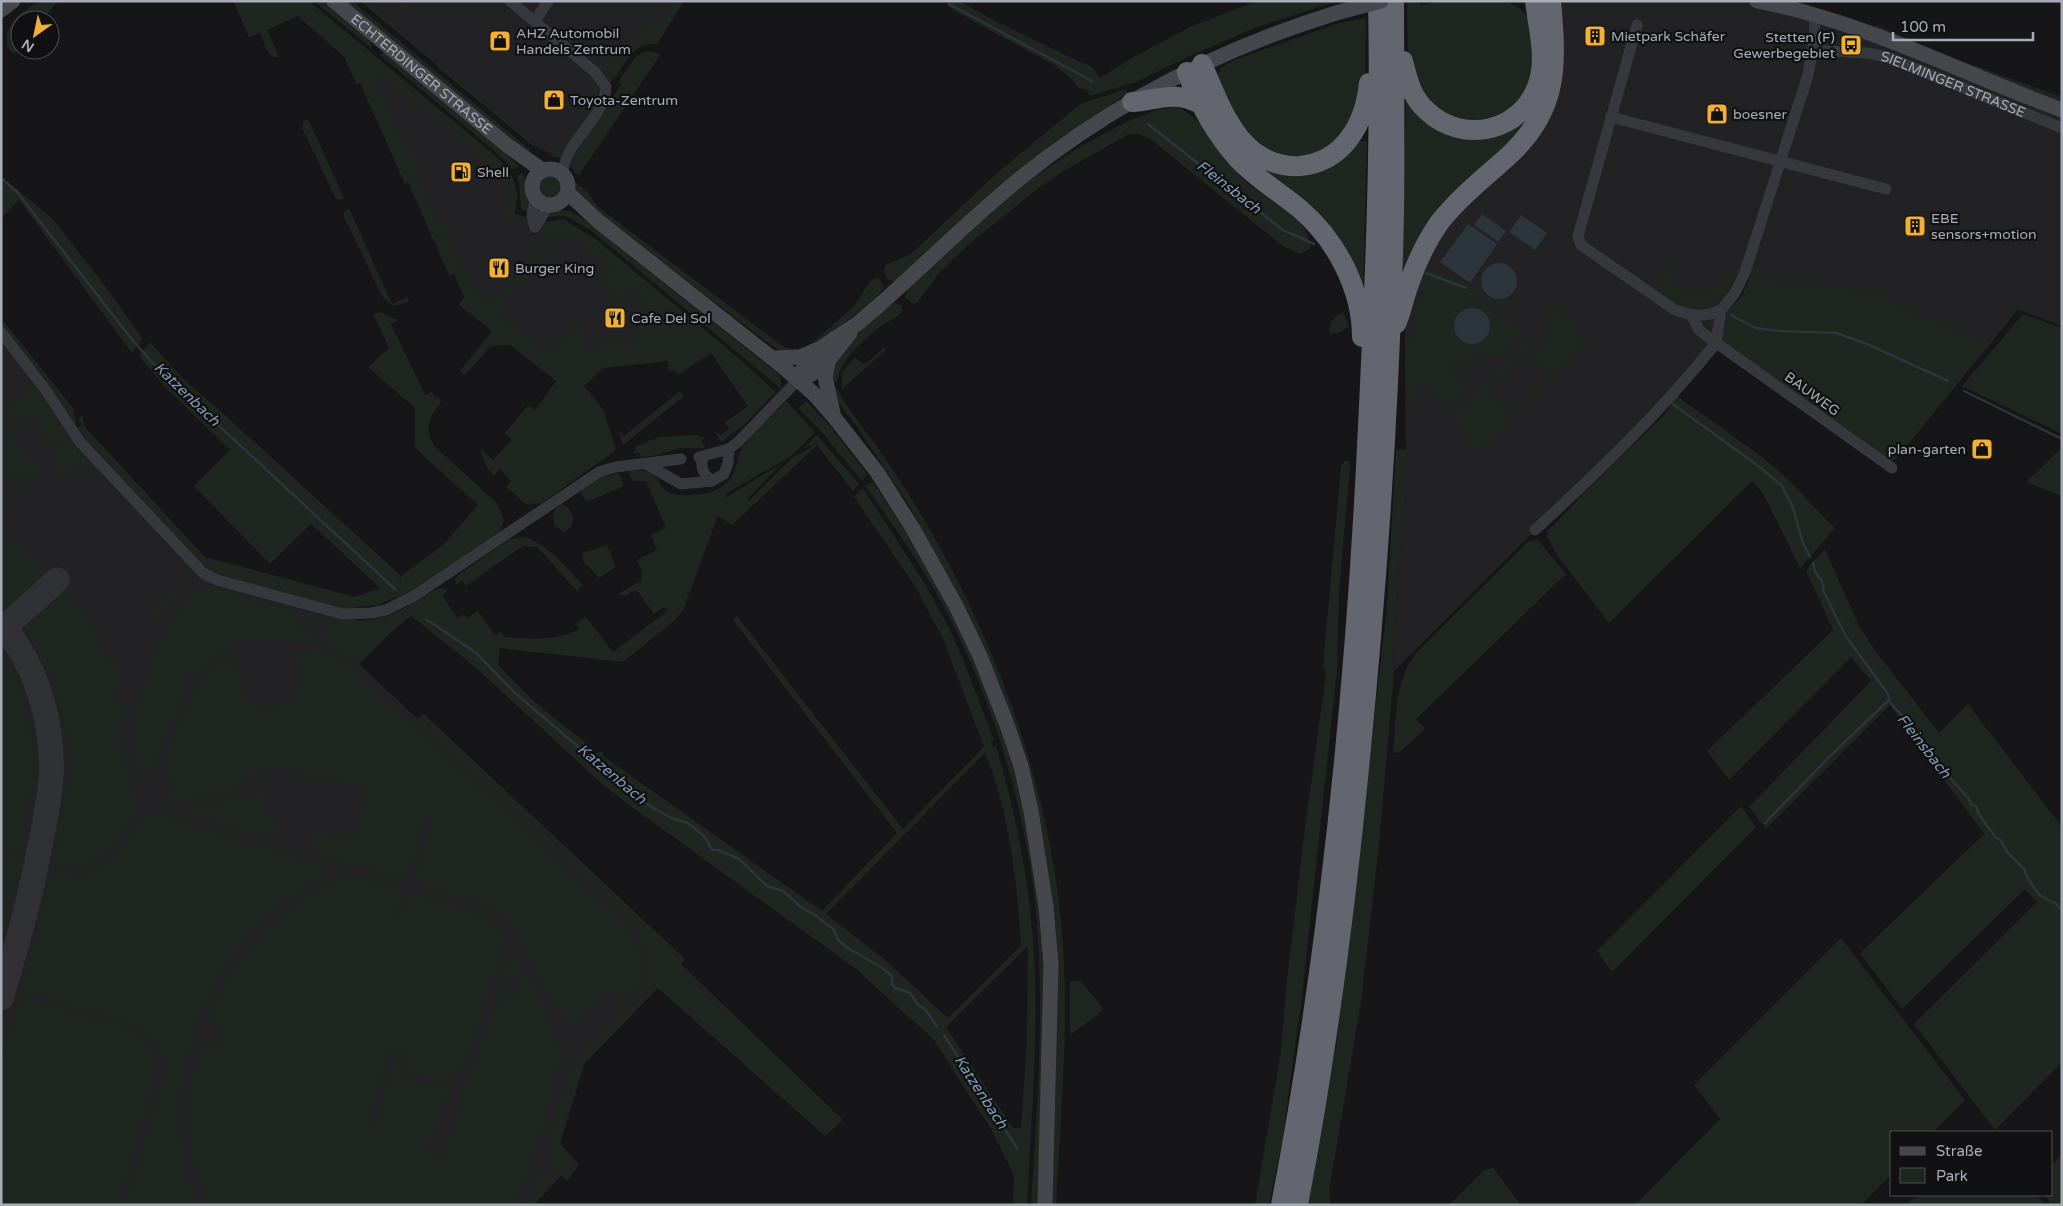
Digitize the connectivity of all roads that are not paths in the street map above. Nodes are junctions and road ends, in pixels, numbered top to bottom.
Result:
1 (13, 1) edge
2 (334, 1) edge
3 (510, 1) edge
4 (548, 1) edge
5 (1380, 1) edge
6 (1394, 1) edge
7 (1520, 1) edge
8 (1551, 1) edge
9 (1757, 1) edge
10 (1536, 9) edge
11 (1, 10) edge
12 (1814, 16) junction
13 (535, 22) junction
14 (1378, 24) junction
15 (1637, 25) dead end
16 (1394, 41) junction
17 (1813, 50) junction
18 (1194, 68) junction
19 (1132, 102) junction
20 (1201, 104) junction
21 (2062, 110) edge
22 (1611, 117) junction
23 (2062, 128) edge
24 (1780, 162) junction
25 (563, 174) junction
26 (538, 175) junction
27 (1886, 189) dead end
28 (535, 197) junction
29 (559, 200) junction
30 (1721, 310) junction
31 (1692, 316) junction
32 (1, 332) edge
33 (1389, 339) junction
34 (1716, 343) junction
35 (825, 354) junction
36 (774, 358) junction
37 (798, 380) junction
38 (1370, 390) junction
39 (834, 416) junction
40 (729, 449) junction
41 (681, 459) dead end
42 (646, 464) junction
43 (1892, 468) dead end
44 (712, 481) junction
45 (1536, 530) dead end
46 (1045, 1205) edge
47 (1281, 1205) edge
48 (1298, 1205) edge

1 - 11 main road
2 - 26 main road, ECHTERDINGER STRASSE
3 - 13 street
4 - 13 street
5 - 14 highway
5 - 18 main road, bridge
6 - 16 highway
7 - 10 highway
8 - 33 highway
9 - 12 main road, SIELMINGER STRASSE
10 - 16 highway
12 - 17 street
12 - 21 main road, SIELMINGER STRASSE
13 - 25 street
14 - 18 highway
14 - 38 highway
15 - 22 street
16 - 33 highway
17 - 23 street, SIELMINGER STRASSE
17 - 24 street
18 - 19 main road
18 - 20 highway
19 - 20 highway
19 - 35 main road
20 - 38 highway
22 - 24 street
22 - 31 street
24 - 27 street
24 - 30 street
25 - 26 main road
25 - 29 main road
26 - 28 main road
28 - 29 main road
28 - 29 street
29 - 36 main road
30 - 31 street
30 - 34 street
31 - 34 street, BAUWEG
32 - 42 street
33 - 48 highway
34 - 43 street, BAUWEG
34 - 45 street
35 - 36 main road
35 - 37 main road
35 - 39 main road
36 - 37 main road
37 - 39 main road
37 - 40 street
38 - 47 highway
39 - 46 main road
40 - 44 street
40 - 44 street
41 - 42 street
42 - 44 street

